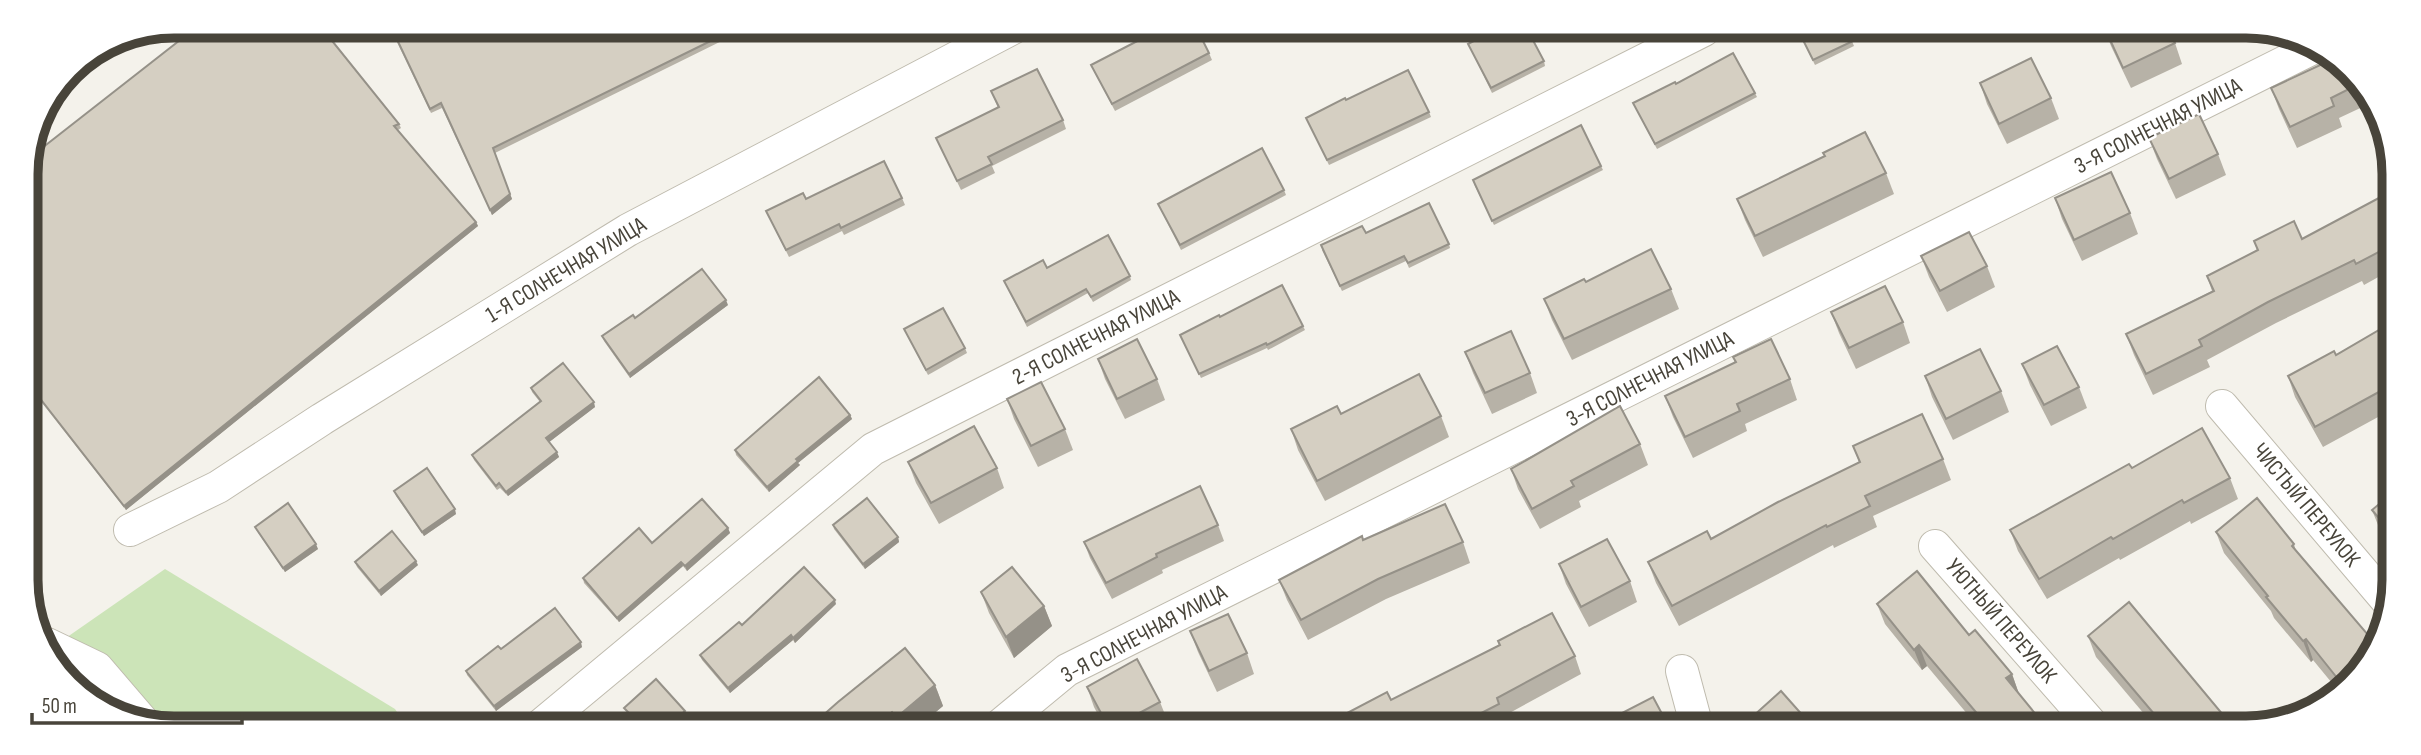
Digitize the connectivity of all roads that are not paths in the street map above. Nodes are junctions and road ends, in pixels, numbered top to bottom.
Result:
1 (994, 38) edge
2 (1688, 38) edge
3 (2304, 52) edge
4 (2222, 406) dead end
5 (130, 530) dead end
6 (1935, 546) dead end
7 (2381, 594) edge
8 (57, 649) edge
9 (1682, 671) dead end
10 (133, 710) edge
11 (552, 716) edge
12 (1011, 716) edge
13 (1694, 716) edge
14 (2084, 716) edge

1 - 5 street, 1-Я СОЛНЕЧНАЯ УЛИЦА
2 - 11 street, 2-Я СОЛНЕЧНАЯ УЛИЦА
3 - 12 street, 3-Я СОЛНЕЧНАЯ УЛИЦА
4 - 7 street, ЧИСТЫЙ ПЕРЕУЛОК
6 - 14 street, УЮТНЫЙ ПЕРЕУЛОК
8 - 10 street
9 - 13 street

